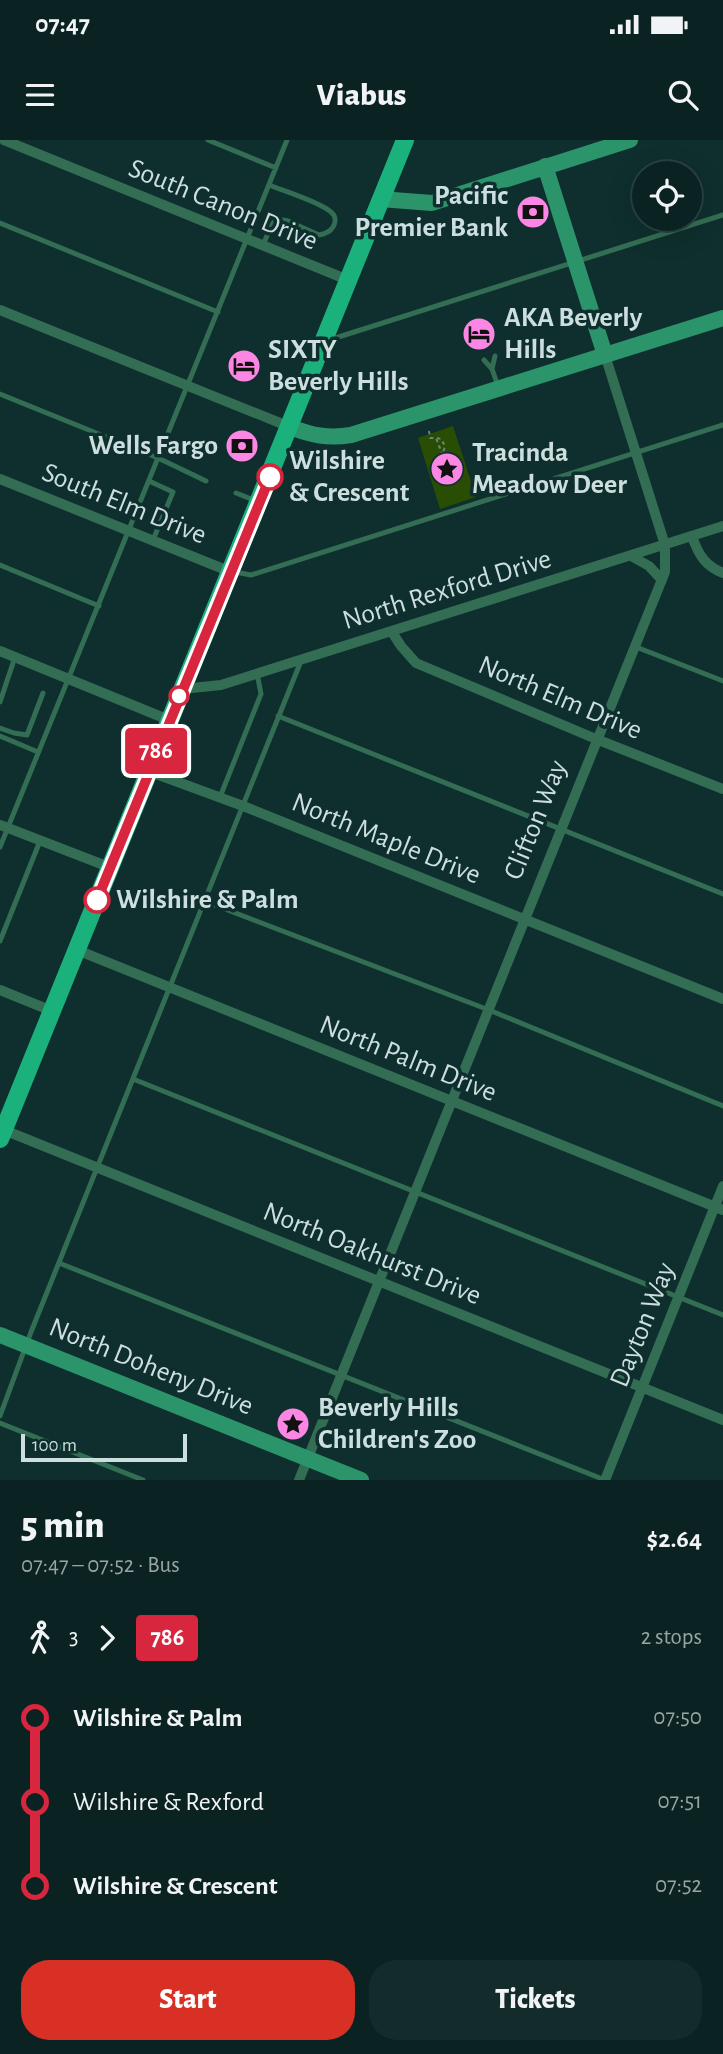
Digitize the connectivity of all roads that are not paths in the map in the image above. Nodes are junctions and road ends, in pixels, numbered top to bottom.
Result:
1 (4, 140) edge
2 (208, 140) edge
3 (287, 140) edge
4 (405, 140) edge
5 (625, 141) edge
6 (592, 146) edge
7 (545, 166) junction
8 (276, 168) junction
9 (269, 185) junction
10 (380, 200) junction
11 (723, 215) edge
12 (0, 223) edge
13 (248, 239) junction
14 (262, 245) junction
15 (575, 261) junction
16 (348, 280) junction
17 (0, 310) edge
18 (218, 312) junction
19 (723, 318) edge
20 (322, 342) junction
21 (605, 355) junction
22 (495, 356) dead end
23 (484, 360) dead end
24 (492, 369) junction
25 (187, 386) junction
26 (499, 388) junction
27 (0, 394) edge
28 (723, 425) edge
29 (290, 427) junction
30 (636, 453) junction
31 (158, 458) junction
32 (0, 479) edge
33 (149, 481) junction
34 (206, 481) dead end
35 (236, 493) dead end
36 (259, 502) junction
37 (723, 526) edge
38 (129, 530) junction
39 (692, 536) junction
40 (153, 540) junction
41 (665, 545) junction
42 (631, 556) junction
43 (0, 565) edge
44 (231, 572) junction
45 (723, 573) edge
46 (662, 580) junction
47 (99, 606) junction
48 (392, 632) junction
49 (636, 647) junction
50 (0, 651) edge
51 (15, 657) junction
52 (301, 659) junction
53 (257, 673) junction
54 (69, 679) junction
55 (723, 681) edge
56 (182, 689) junction
57 (43, 693) dead end
58 (0, 702) edge
59 (278, 716) junction
60 (169, 720) junction
61 (0, 727) edge
62 (13, 733) junction
63 (0, 736) edge
64 (596, 739) junction
65 (12, 741) junction
66 (38, 752) junction
67 (148, 771) junction
68 (723, 789) edge
69 (220, 797) junction
70 (243, 806) junction
71 (4, 827) edge
72 (561, 831) junction
73 (40, 841) junction
74 (0, 847) edge
75 (109, 867) junction
76 (723, 894) edge
77 (204, 901) junction
78 (525, 919) junction
79 (0, 941) edge
80 (77, 950) junction
81 (170, 987) junction
82 (0, 990) edge
83 (723, 999) edge
84 (489, 1010) junction
85 (52, 1011) junction
86 (133, 1079) junction
87 (452, 1101) junction
88 (723, 1106) edge
89 (2, 1135) edge
90 (97, 1168) junction
91 (723, 1186) edge
92 (415, 1193) junction
93 (719, 1208) edge
94 (59, 1263) junction
95 (379, 1282) junction
96 (679, 1297) junction
97 (723, 1315) edge
98 (0, 1335) edge
99 (26, 1345) junction
100 (341, 1375) junction
101 (642, 1388) junction
102 (0, 1416) edge
103 (723, 1420) edge
104 (0, 1423) edge
105 (307, 1458) junction
106 (143, 1480) edge
107 (299, 1480) edge
108 (361, 1480) edge
109 (605, 1480) edge

1 - 13 street, South Canon Drive
2 - 8 lane
3 - 8 lane
4 - 10 main road
5 - 6 street
6 - 7 street
7 - 10 street
7 - 15 street, Clifton Way
8 - 9 lane
9 - 13 lane
9 - 14 lane
10 - 16 main road
11 - 15 lane
12 - 18 lane
13 - 14 street, South Canon Drive
13 - 18 lane
14 - 16 street, South Canon Drive
15 - 20 lane
15 - 21 street, Clifton Way
16 - 20 main road
17 - 25 street
18 - 25 lane
19 - 21 street
20 - 29 main road
21 - 26 street
21 - 30 street, Clifton Way
22 - 24 lane
23 - 24 lane
24 - 26 lane
25 - 29 street
25 - 31 lane
26 - 29 street
27 - 31 lane
28 - 30 lane
29 - 36 main road
30 - 41 street, Clifton Way
30 - 44 lane
31 - 33 lane
31 - 34 lane
32 - 38 street, South Elm Drive
33 - 38 lane
33 - 40 lane
35 - 36 lane
36 - 44 main road
37 - 39 street, North Rexford Drive
38 - 40 street, South Elm Drive
38 - 47 lane
39 - 41 street, North Rexford Drive
39 - 45 street
40 - 44 street, South Elm Drive
41 - 42 street, North Rexford Drive
41 - 46 street, Clifton Way
42 - 46 street
42 - 48 street, North Rexford Drive
43 - 47 lane
44 - 56 main road
46 - 49 street, Clifton Way
47 - 54 lane
48 - 52 street, North Rexford Drive
48 - 64 street, North Elm Drive
49 - 55 lane
49 - 64 street, Clifton Way
50 - 51 street
51 - 54 street
51 - 58 lane
52 - 53 street, North Rexford Drive
52 - 59 lane
53 - 56 street, North Rexford Drive
53 - 69 lane
54 - 60 street
54 - 66 lane
56 - 60 main road
57 - 62 lane
59 - 70 lane
59 - 72 lane
60 - 67 main road
61 - 62 lane
62 - 65 lane
63 - 65 lane
64 - 68 street, North Elm Drive
64 - 72 street, Clifton Way
65 - 66 lane
66 - 71 lane
67 - 69 street, North Maple Drive
67 - 75 main road
69 - 70 street, North Maple Drive
70 - 77 lane
70 - 78 street, North Maple Drive
71 - 73 street
71 - 74 lane
72 - 76 lane
72 - 78 street, Clifton Way
73 - 75 street
73 - 79 lane
75 - 80 main road
77 - 81 lane
77 - 84 lane
78 - 83 street, North Maple Drive
78 - 84 street, Clifton Way
80 - 81 street, North Palm Drive
80 - 85 main road
81 - 86 lane
81 - 87 street, North Palm Drive
82 - 85 street
84 - 87 street, Clifton Way
84 - 88 lane
85 - 89 main road
86 - 90 lane
86 - 92 lane
87 - 92 street, Clifton Way
87 - 93 street, North Palm Drive
89 - 90 street, North Oakhurst Drive
90 - 94 lane
90 - 95 street, North Oakhurst Drive
91 - 93 street, Dayton Way
92 - 95 street, Clifton Way
92 - 96 lane
93 - 96 street, Dayton Way
94 - 99 lane
94 - 100 lane
95 - 100 street, Clifton Way
95 - 101 street, North Oakhurst Drive
96 - 97 lane
96 - 101 street, Dayton Way
98 - 99 street, North Doheny Drive
99 - 102 lane
99 - 105 street, North Doheny Drive
100 - 105 street, Clifton Way
100 - 109 lane
101 - 103 street, North Oakhurst Drive
101 - 109 street, Dayton Way
104 - 106 lane
105 - 107 street, Clifton Way
105 - 108 street, North Doheny Drive

